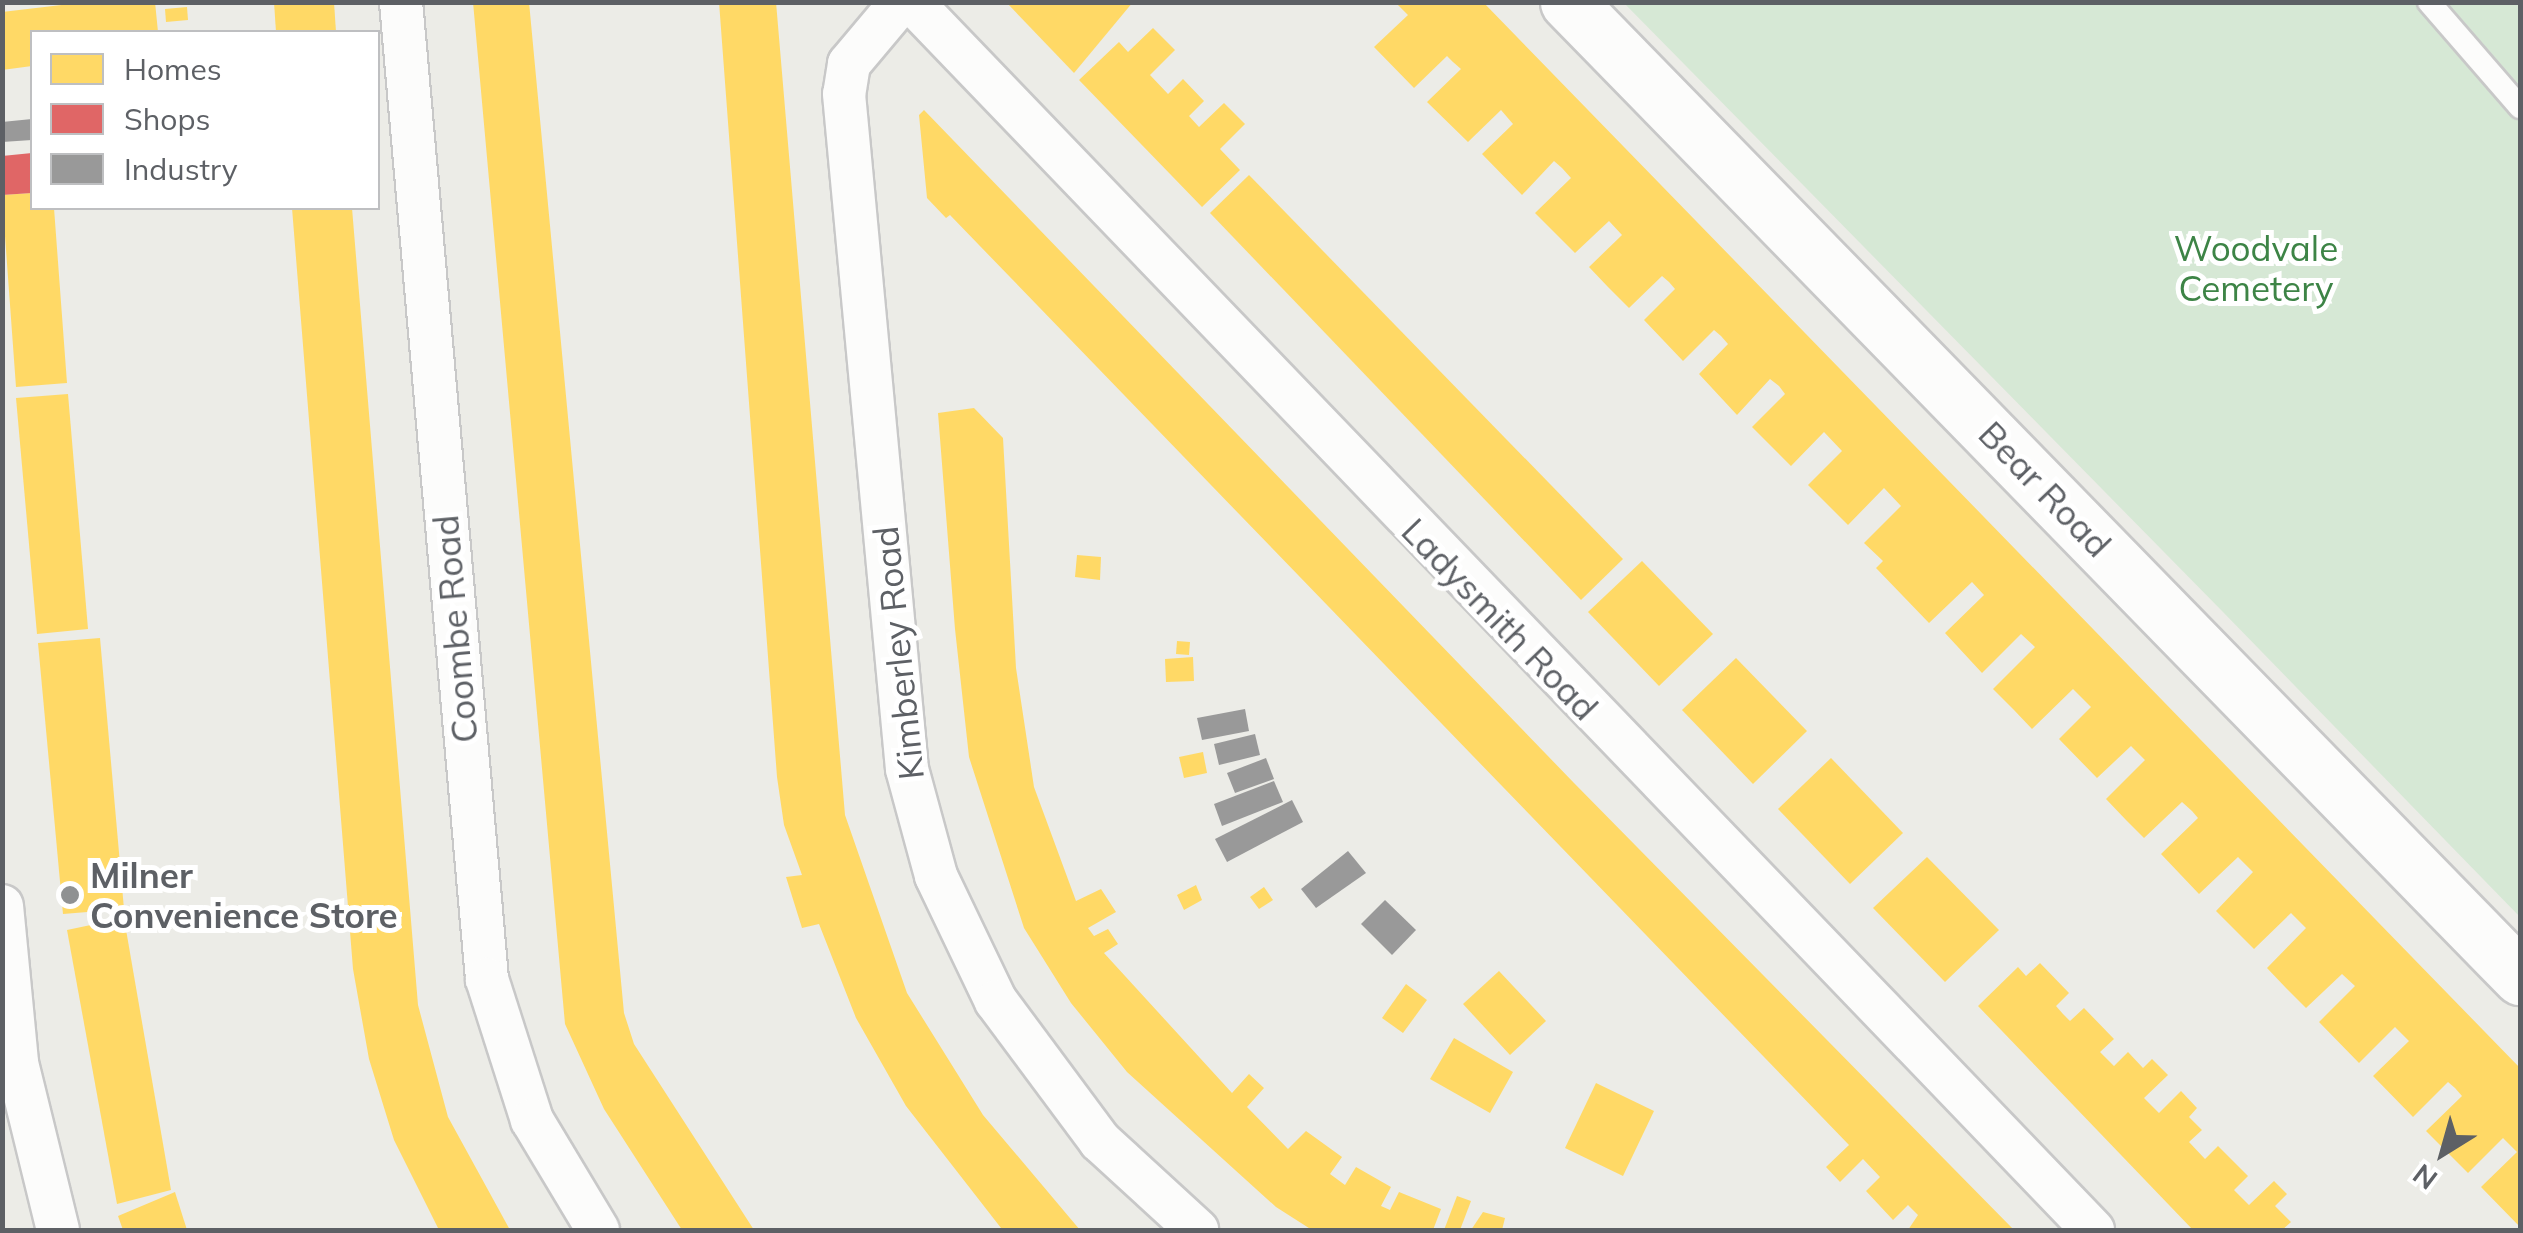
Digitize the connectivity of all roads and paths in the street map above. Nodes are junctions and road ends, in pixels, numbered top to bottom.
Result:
1 (401, 2) edge
2 (901, 2) edge
3 (912, 2) edge
4 (1568, 2) edge
5 (2429, 2) edge
6 (2520, 107) edge
7 (2, 906) edge
8 (2520, 977) edge
9 (58, 1230) edge
10 (598, 1230) edge
11 (1197, 1230) edge
12 (2093, 1230) edge

1 - 10 street, Coombe Road
2 - 11 street, Kimberley Road
3 - 12 street, Ladysmith Road
4 - 8 street, Bear Road
5 - 6 lane
7 - 9 street

